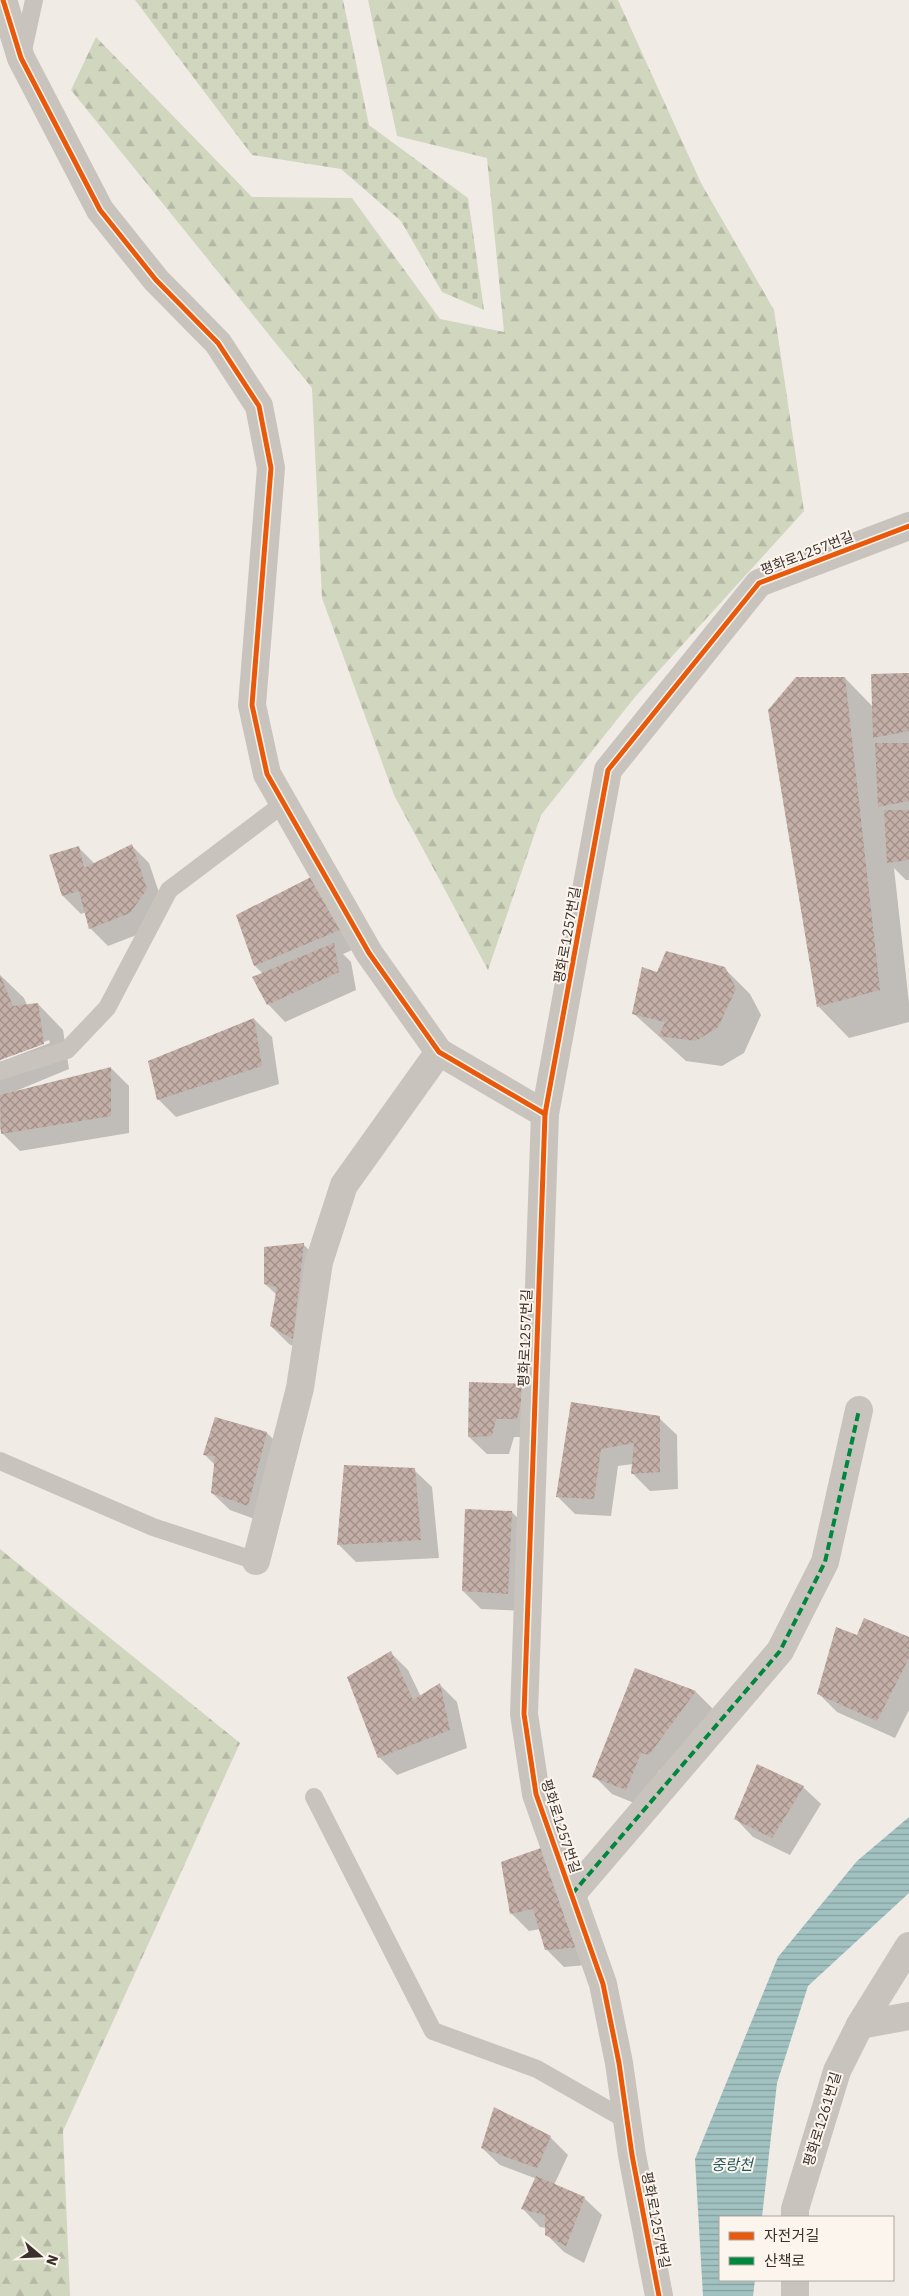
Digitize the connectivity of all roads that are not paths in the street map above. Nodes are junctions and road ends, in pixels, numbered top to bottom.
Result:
1 (3, 0) edge
2 (34, 0) edge
3 (21, 58) junction
4 (909, 526) edge
5 (283, 804) junction
6 (439, 1052) junction
7 (0, 1071) edge
8 (545, 1114) junction
9 (859, 1410) dead end
10 (0, 1461) edge
11 (256, 1561) joint
12 (314, 1797) dead end
13 (572, 1894) junction
14 (909, 1946) edge
15 (909, 2016) edge
16 (860, 2025) junction
17 (628, 2121) junction
18 (794, 2216) edge
19 (795, 2281) edge
20 (659, 2296) edge
21 (795, 2296) edge

1 - 3 street
2 - 3 lane
3 - 5 street
4 - 8 street, 평화로1257번길
5 - 6 street
5 - 7 lane
6 - 8 street
6 - 11 street
8 - 13 street, 평화로1257번길
9 - 13 street
10 - 11 lane
12 - 17 lane
13 - 17 street, 평화로1257번길
14 - 16 street, 평화로1261번길
15 - 16 street
16 - 18 street, 평화로1261번길
17 - 20 street, 평화로1257번길
19 - 21 street

